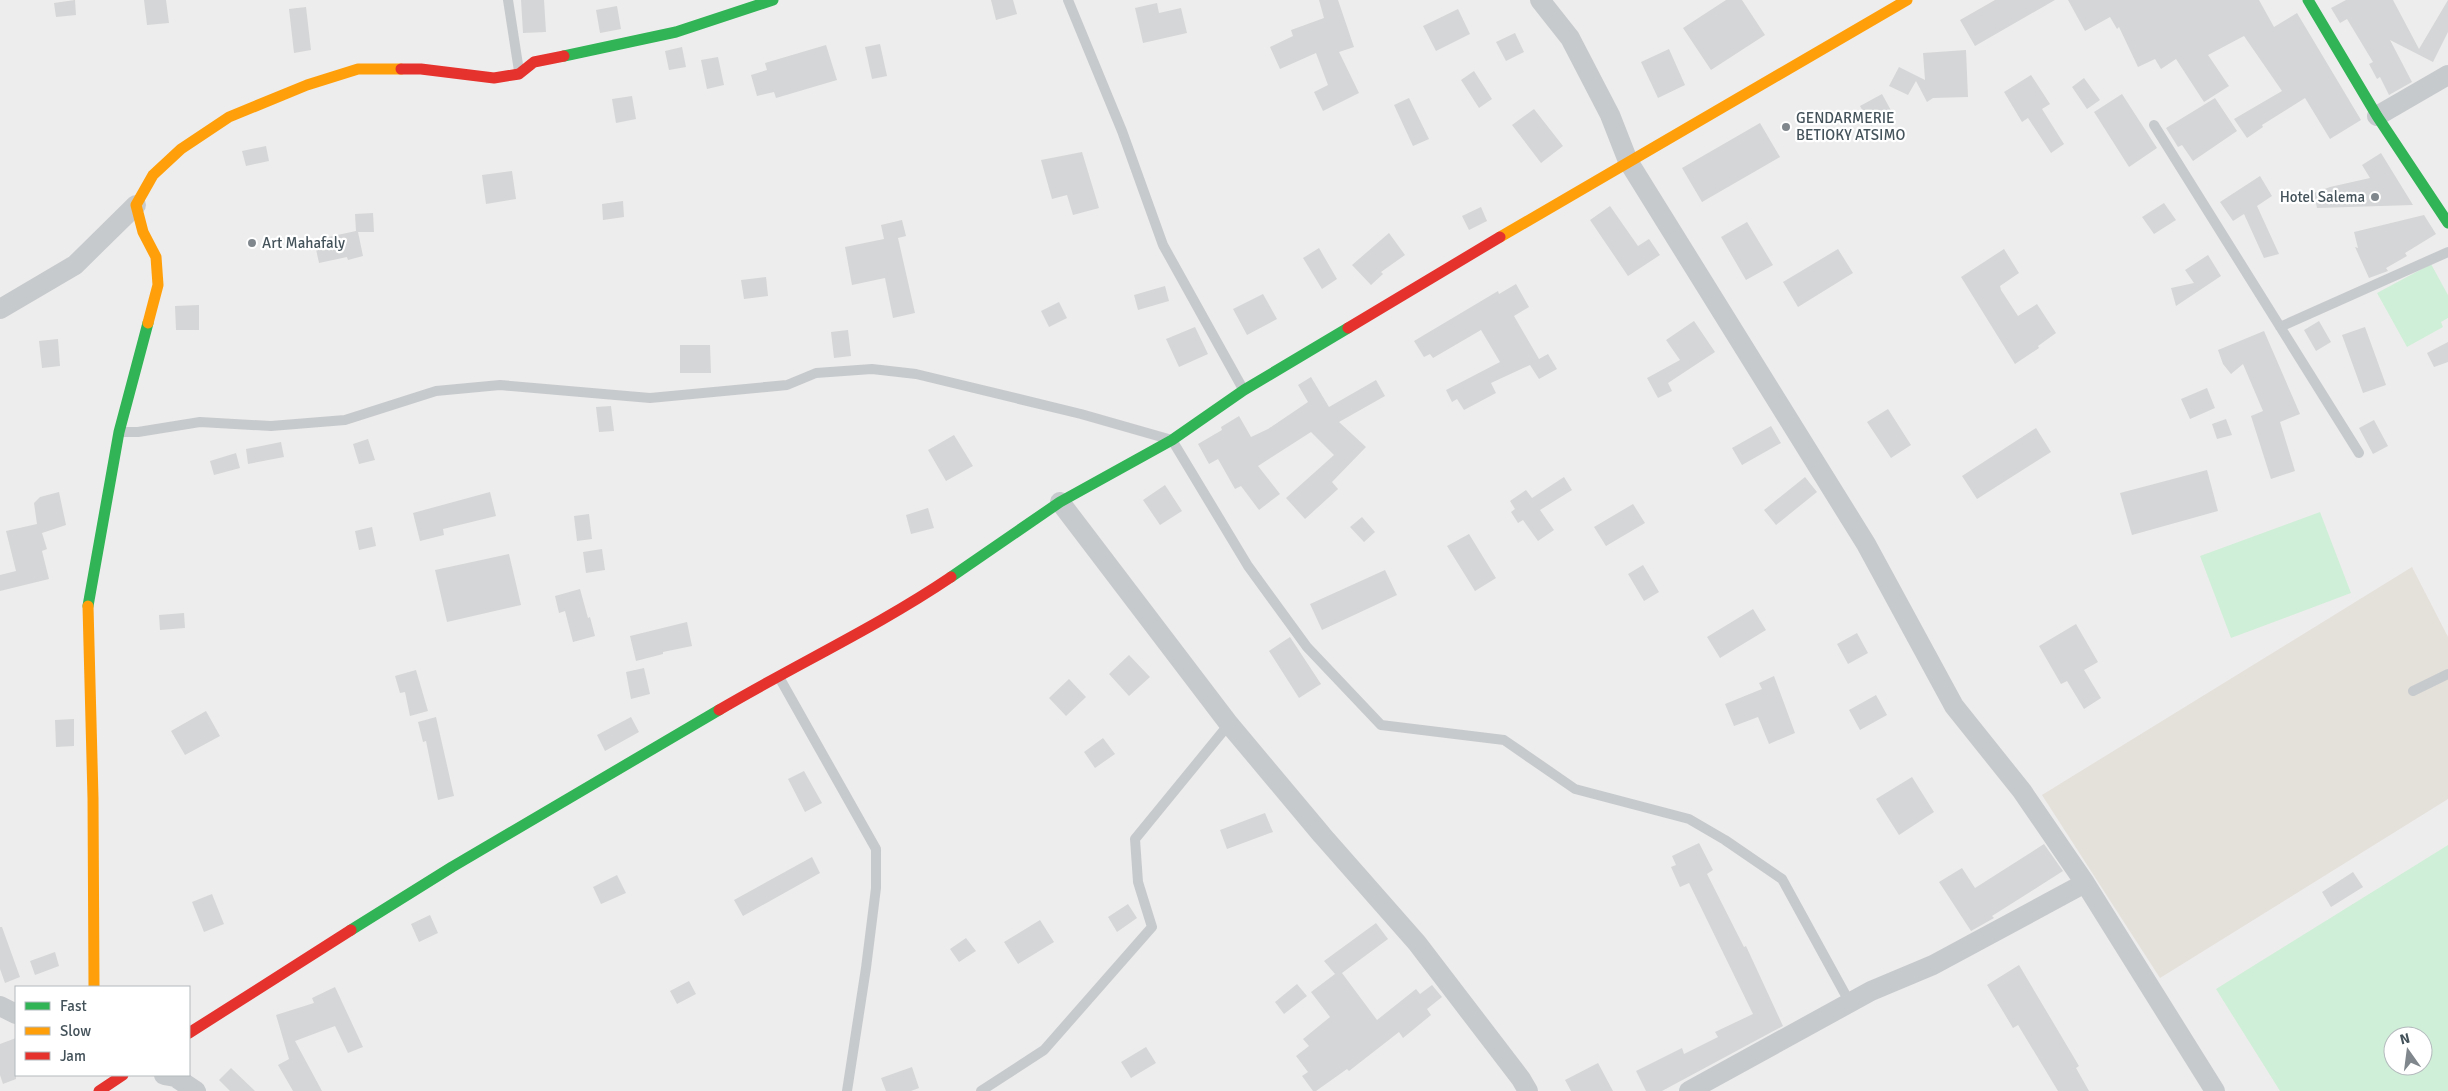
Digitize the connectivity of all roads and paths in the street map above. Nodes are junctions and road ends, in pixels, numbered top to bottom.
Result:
1 (508, 0) edge
2 (774, 0) edge
3 (1068, 0) edge
4 (1540, 0) edge
5 (1907, 0) edge
6 (2308, 0) edge
7 (744, 5) edge
8 (519, 74) junction
9 (2448, 75) edge
10 (2377, 116) junction
11 (2154, 125) dead end
12 (1628, 161) junction
13 (136, 205) junction
14 (2448, 222) edge
15 (2448, 252) edge
16 (0, 309) edge
17 (2280, 328) junction
18 (1244, 390) junction
19 (119, 432) junction
20 (1172, 440) junction
21 (2359, 453) dead end
22 (1060, 502) junction
23 (2448, 674) edge
24 (778, 675) junction
25 (2413, 691) dead end
26 (1229, 724) junction
27 (2085, 883) junction
28 (94, 986) edge
29 (1850, 1002) junction
30 (0, 1006) edge
31 (15, 1014) edge
32 (190, 1032) edge
33 (121, 1076) edge
34 (170, 1076) edge
35 (98, 1091) edge
36 (196, 1091) edge
37 (847, 1091) edge
38 (981, 1091) edge
39 (1528, 1091) edge
40 (1690, 1091) edge
41 (2215, 1091) edge

1 - 8 lane
2 - 7 main road
3 - 18 lane
4 - 12 street
5 - 12 main road
6 - 10 main road
7 - 8 main road
8 - 13 main road
9 - 10 street
10 - 14 main road
11 - 17 lane
12 - 18 main road
12 - 27 street
13 - 16 street
13 - 19 main road
15 - 17 lane
17 - 21 lane
18 - 20 main road
19 - 20 lane
19 - 28 main road
20 - 22 main road
20 - 29 lane
22 - 24 main road
22 - 26 street
23 - 25 lane
24 - 32 main road
24 - 37 lane
26 - 38 lane
26 - 39 street
27 - 29 street
27 - 41 street
29 - 40 street
30 - 31 street
33 - 35 main road
34 - 36 street

